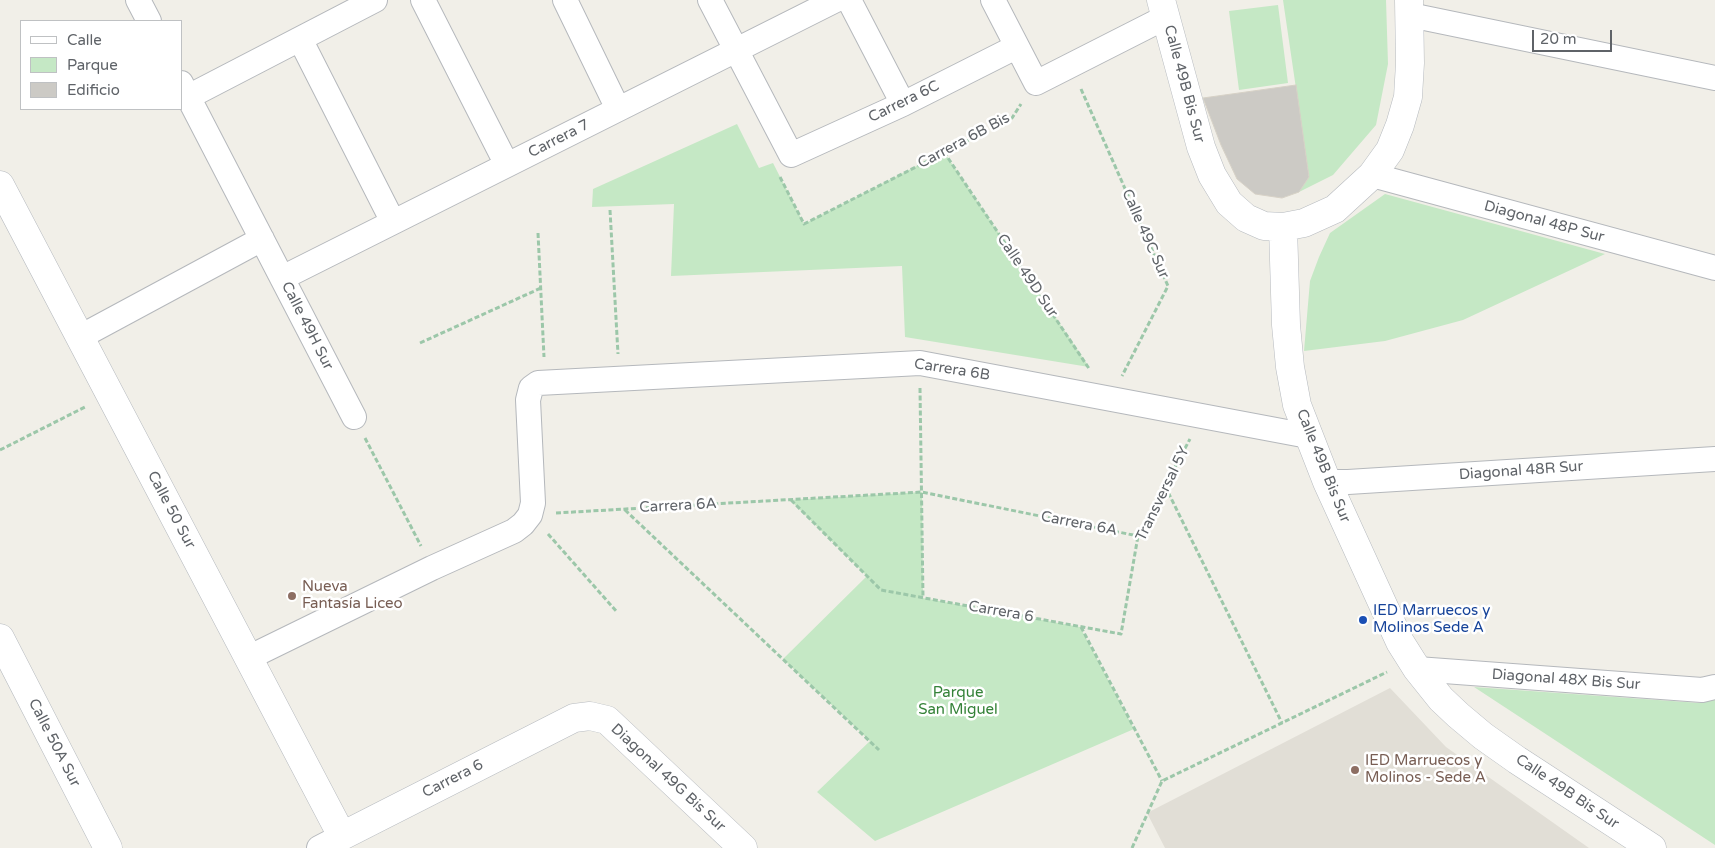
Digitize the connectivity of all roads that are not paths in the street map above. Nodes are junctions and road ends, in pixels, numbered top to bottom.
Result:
1 (138, 0) edge
2 (375, 0) edge
3 (423, 0) edge
4 (565, 0) edge
5 (710, 0) edge
6 (836, 0) edge
7 (849, 0) edge
8 (993, 0) edge
9 (1409, 7) edge
10 (1163, 8) edge
11 (148, 20) edge
12 (300, 39) junction
13 (1016, 47) junction
14 (736, 50) junction
15 (1715, 78) edge
16 (185, 90) edge
17 (903, 104) junction
18 (618, 110) junction
19 (508, 165) junction
20 (1372, 175) junction
21 (0, 185) edge
22 (393, 222) junction
23 (1283, 227) junction
24 (262, 239) junction
25 (1715, 268) edge
26 (282, 278) junction
27 (80, 337) junction
28 (354, 417) road end
29 (1308, 436) junction
30 (1715, 459) edge
31 (1327, 482) junction
32 (0, 638) edge
33 (248, 658) junction
34 (1417, 669) junction
35 (1715, 687) edge
36 (590, 716) joint
37 (330, 842) edge
38 (108, 848) edge
39 (743, 848) edge
40 (1652, 848) edge

1 - 11 street
2 - 12 street
3 - 19 street
4 - 18 street
5 - 14 street
6 - 14 street, Carrera 7
7 - 17 street
8 - 13 street
9 - 15 street
9 - 20 street
10 - 13 street
10 - 23 street, Calle 49B Bis Sur
12 - 16 street
12 - 22 street
13 - 17 street, Carrera 6C
14 - 17 street, Carrera 6C
14 - 18 street, Carrera 7
16 - 24 street, Calle 49H Sur
18 - 19 street, Carrera 7
19 - 22 street, Carrera 7
20 - 23 street
20 - 25 street, Diagonal 48P Sur
21 - 27 street, Calle 50 Sur
22 - 26 street, Carrera 7
23 - 29 street, Calle 49B Bis Sur
24 - 26 street, Calle 49H Sur
24 - 27 street
26 - 28 street, Calle 49H Sur
27 - 33 street, Calle 50 Sur
29 - 31 street, Calle 49B Bis Sur
29 - 33 street, Carrera 6B
30 - 31 street, Diagonal 48R Sur
31 - 34 street, Calle 49B Bis Sur
32 - 38 street, Calle 50A Sur
33 - 37 street, Calle 50 Sur
34 - 35 street, Diagonal 48X Bis Sur
34 - 40 street, Calle 49B Bis Sur
36 - 37 street, Carrera 6
36 - 39 street, Diagonal 49G Bis Sur

